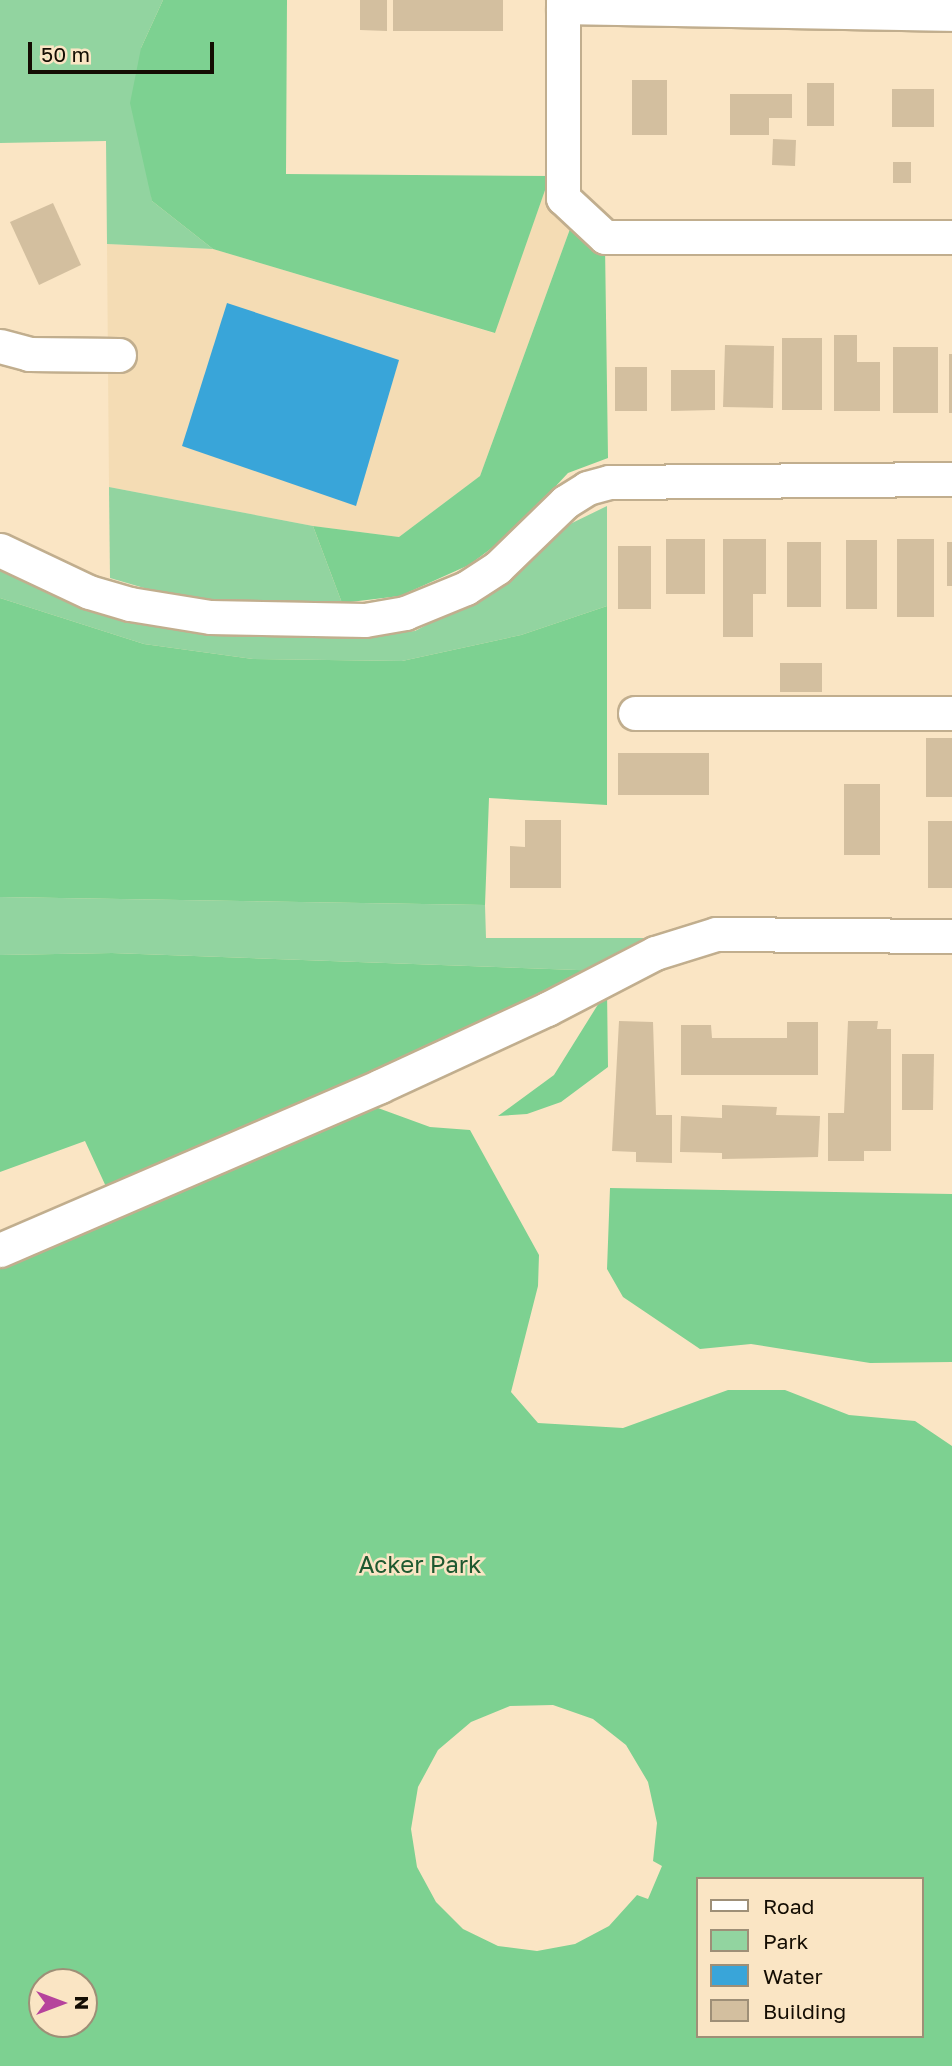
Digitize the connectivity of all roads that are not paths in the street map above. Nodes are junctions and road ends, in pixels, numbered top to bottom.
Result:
1 (563, 4) edge
2 (952, 14) edge
3 (952, 237) edge
4 (0, 346) edge
5 (119, 355) dead end
6 (952, 479) edge
7 (0, 550) edge
8 (635, 713) dead end
9 (952, 713) edge
10 (952, 936) edge
11 (0, 1250) edge

1 - 2 street
1 - 3 street
4 - 5 street
6 - 7 street
8 - 9 street
10 - 11 street

